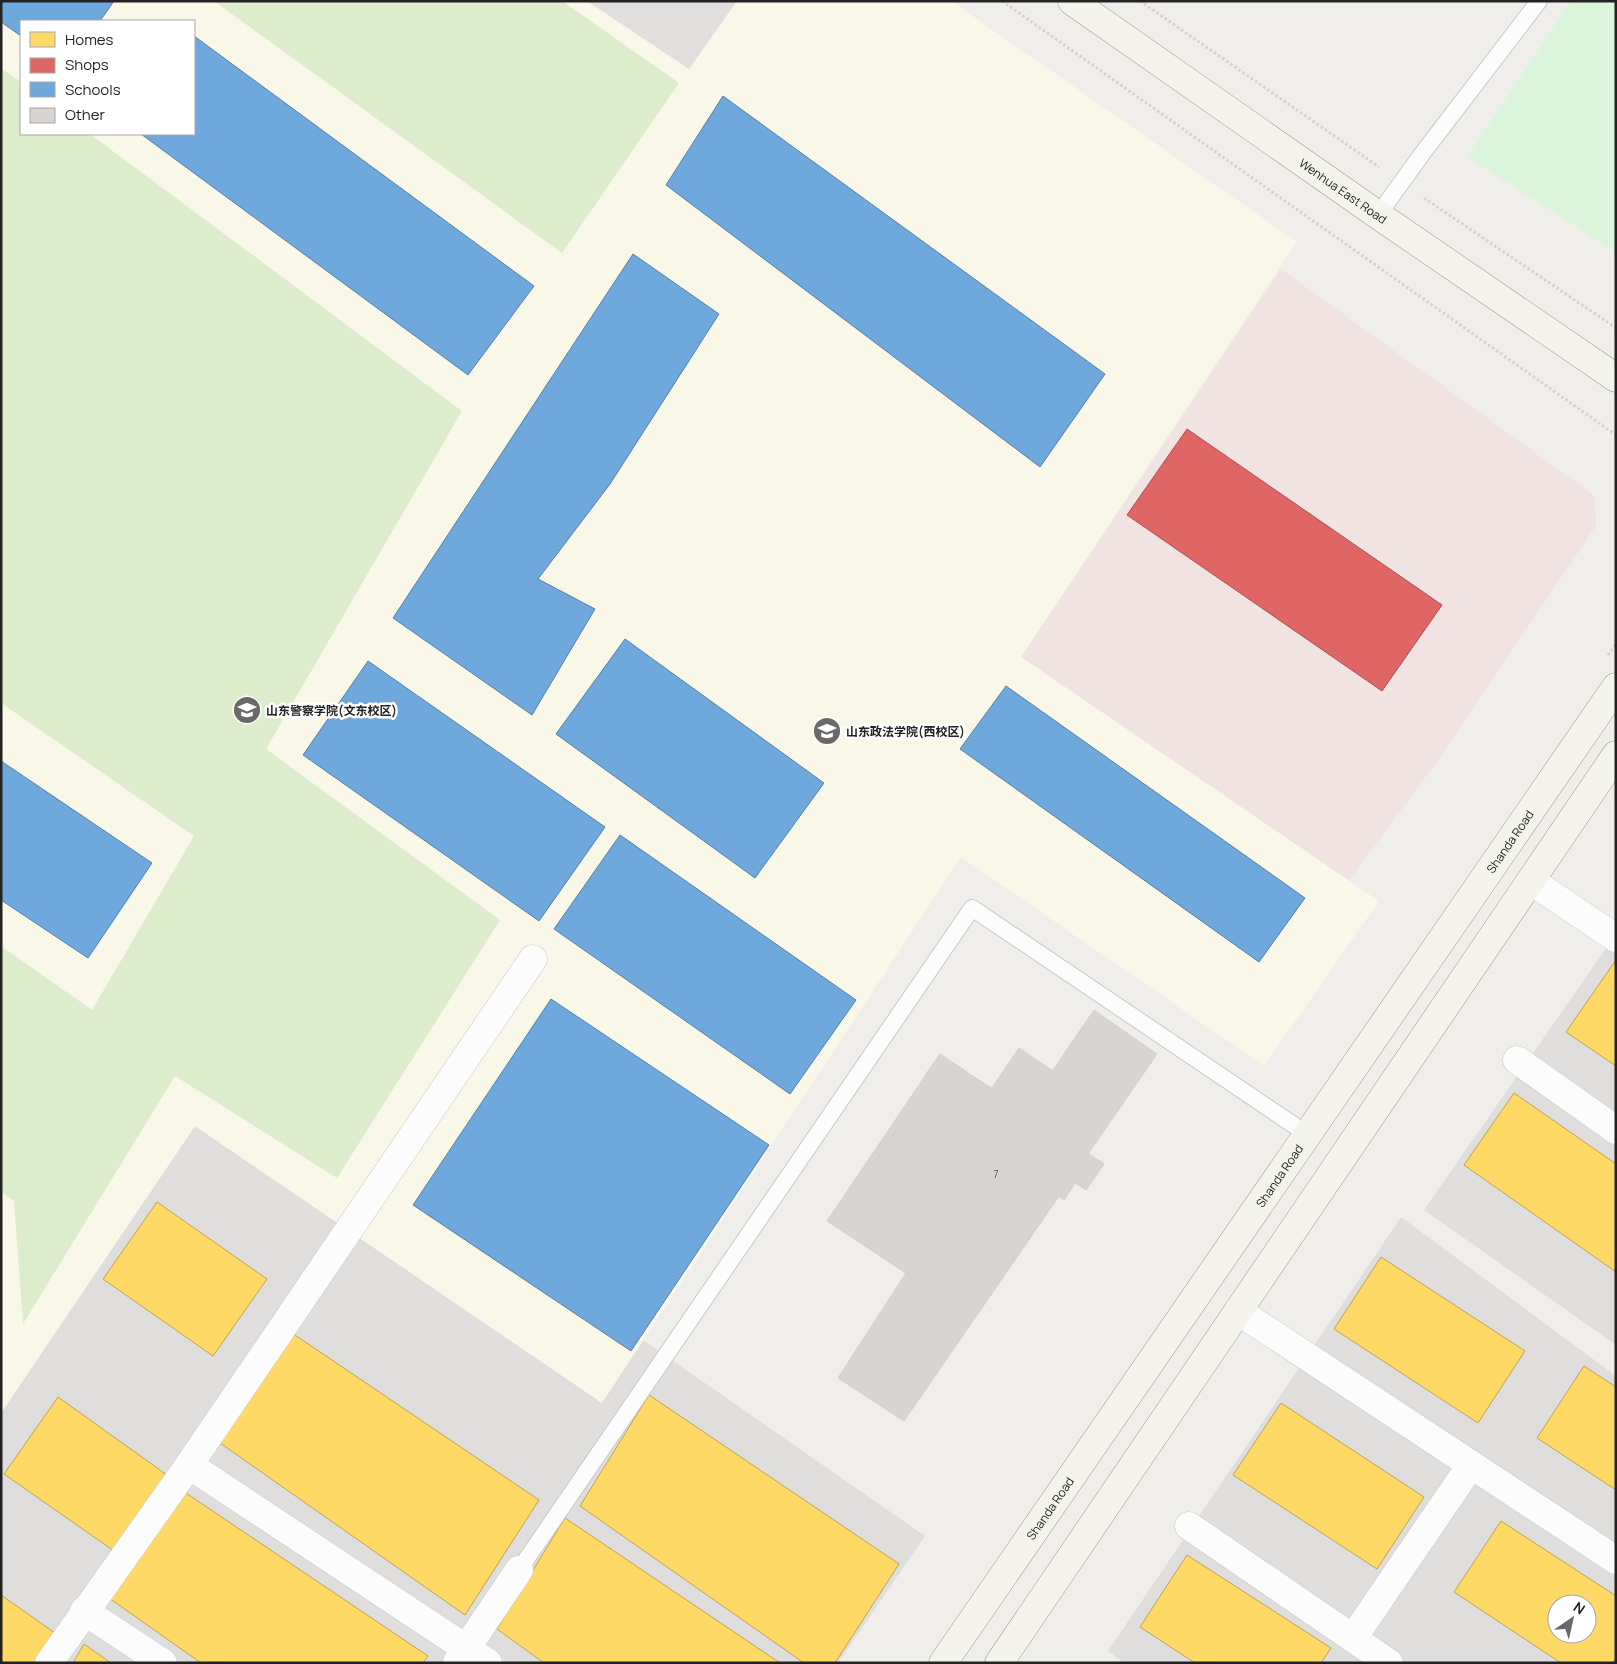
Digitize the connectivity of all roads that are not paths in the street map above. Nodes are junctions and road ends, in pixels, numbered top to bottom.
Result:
1 (1072, 1) edge
2 (1539, 1) edge
3 (1378, 215) junction
4 (1616, 378) edge
5 (1616, 687) edge
6 (1616, 755) edge
7 (1530, 881) junction
8 (1616, 938) edge
9 (533, 959) dead end
10 (1517, 1060) dead end
11 (1616, 1130) edge
12 (1308, 1134) junction
13 (1238, 1311) junction
14 (189, 1465) junction
15 (1471, 1465) junction
16 (1189, 1526) dead end
17 (1616, 1560) edge
18 (519, 1570) joint
19 (84, 1611) junction
20 (1353, 1638) junction
21 (470, 1658) edge
22 (49, 1663) edge
23 (163, 1663) edge
24 (943, 1663) edge
25 (999, 1663) edge
26 (1389, 1663) edge

1 - 3 main road, Wenhua East Road
2 - 3 lane
3 - 4 main road, Wenhua East Road
5 - 12 main road, Shanda Road
6 - 7 main road
7 - 8 street
7 - 13 main road
9 - 14 street
10 - 11 street
12 - 18 lane
12 - 24 main road, Shanda Road
13 - 15 street
13 - 25 main road
14 - 19 street
14 - 21 street
15 - 17 street
15 - 20 street
16 - 20 street
18 - 21 street
19 - 22 street
19 - 23 street
20 - 26 street

